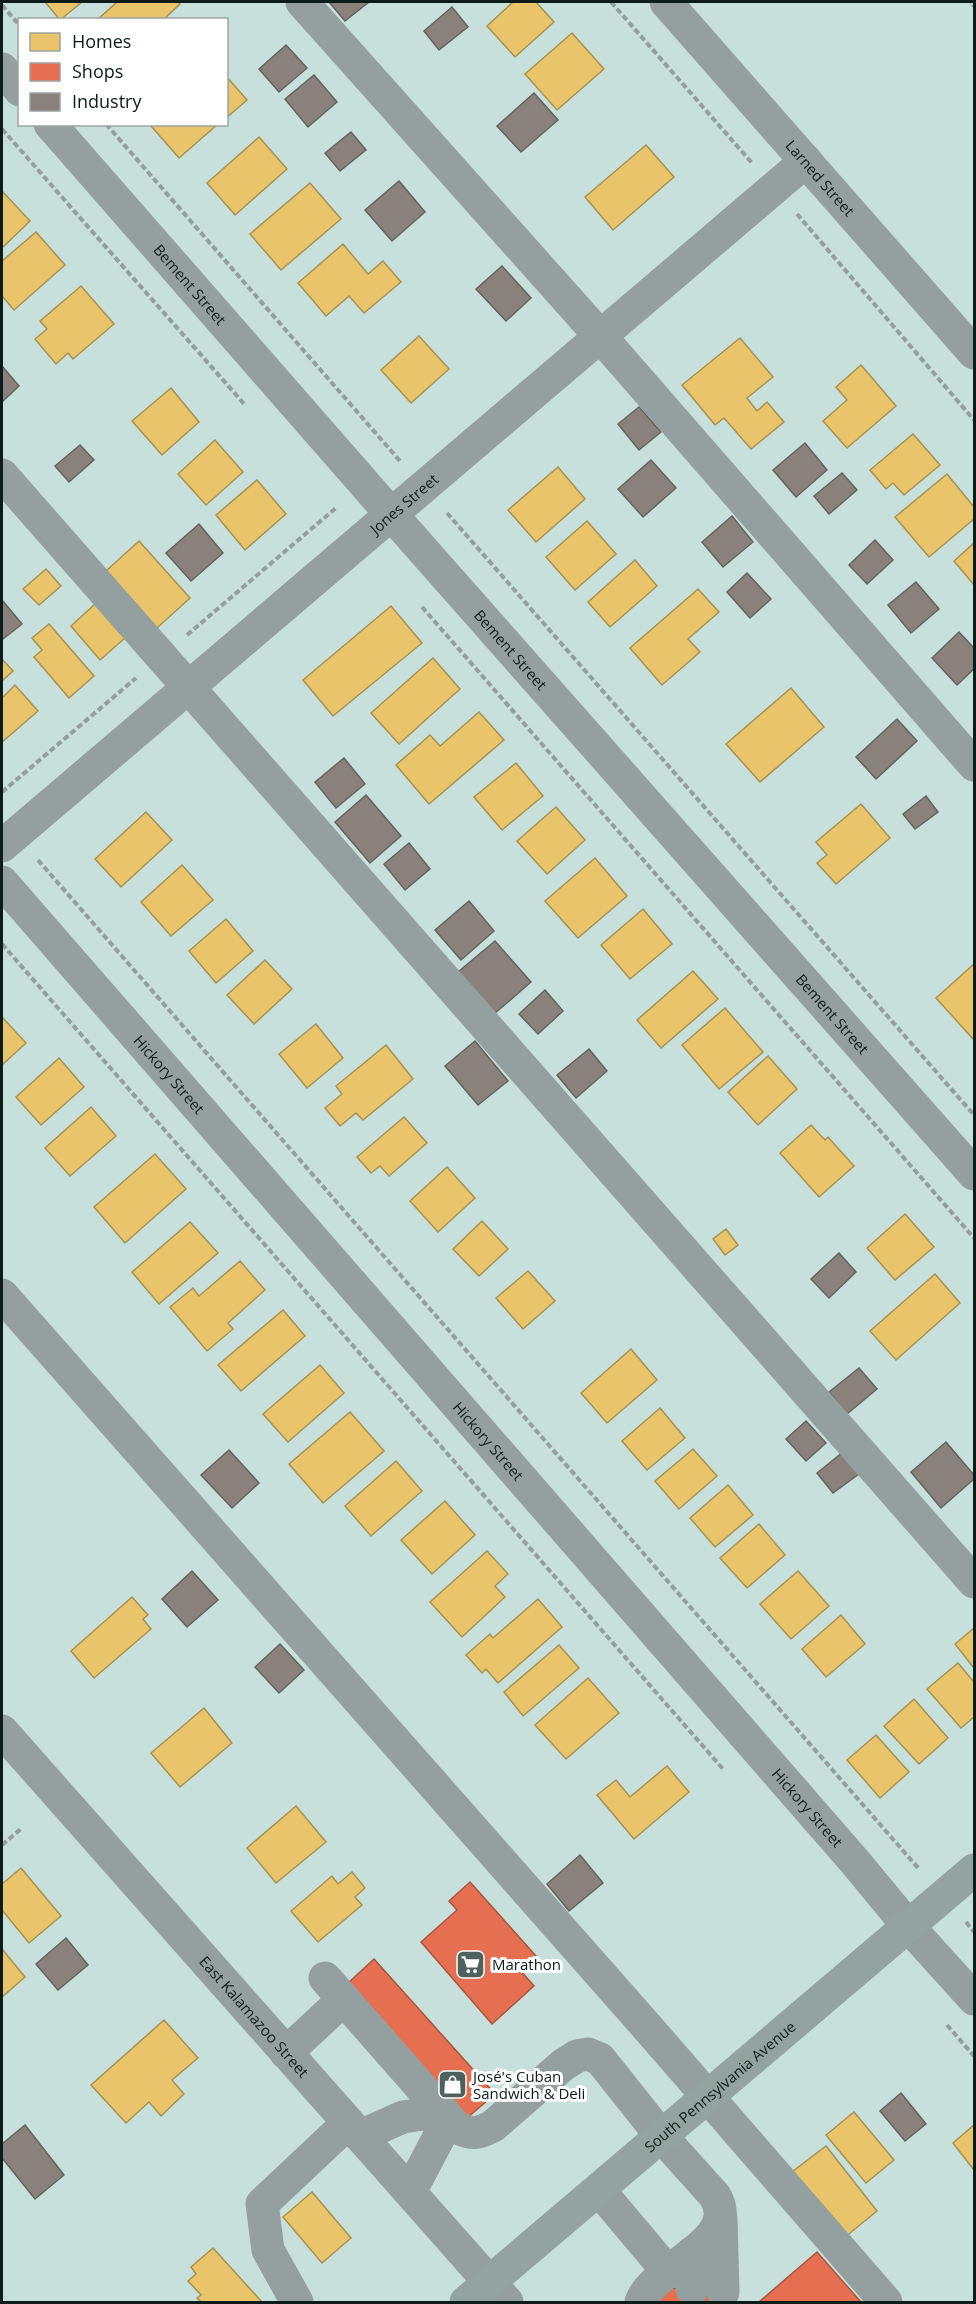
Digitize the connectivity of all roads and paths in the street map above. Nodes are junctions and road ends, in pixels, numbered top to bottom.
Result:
1 (302, 2) edge
2 (666, 2) edge
3 (2, 6) edge
4 (18, 24) edge
5 (2, 69) edge
6 (18, 88) edge
7 (52, 126) edge
8 (108, 126) edge
9 (2, 129) edge
10 (806, 161) junction
11 (601, 337) junction
12 (975, 353) edge
13 (250, 412) dead end
14 (396, 456) junction
15 (2, 475) edge
16 (364, 484) junction
17 (424, 487) junction
18 (328, 500) dead end
19 (336, 509) junction
20 (391, 514) junction
21 (362, 539) junction
22 (417, 602) dead end
23 (162, 656) junction
24 (189, 686) junction
25 (975, 765) edge
26 (2, 792) edge
27 (8, 840) edge
28 (2, 882) edge
29 (2, 944) edge
30 (975, 1115) edge
31 (975, 1174) edge
32 (975, 1238) edge
33 (2, 1295) edge
34 (975, 1582) edge
35 (2, 1731) edge
36 (12, 1764) edge
37 (725, 1771) dead end
38 (22, 1828) dead end
39 (2, 1845) edge
40 (975, 1870) edge
41 (943, 1896) junction
42 (908, 1926) junction
43 (975, 1932) edge
44 (975, 1999) edge
45 (945, 2023) dead end
46 (286, 2053) junction
47 (975, 2056) edge
48 (708, 2097) junction
49 (443, 2111) junction
50 (354, 2129) junction
51 (662, 2136) junction
52 (599, 2190) junction
53 (410, 2193) junction
54 (721, 2218) junction
55 (694, 2276) junction
56 (488, 2296) edge
57 (297, 2302) edge
58 (641, 2302) edge
59 (886, 2302) edge

1 - 11 street
2 - 10 street, Larned Street
3 - 4 path
5 - 6 street
7 - 16 street, Bement Street
8 - 14 path
9 - 13 path
10 - 11 street, Jones Street
10 - 12 street, Larned Street
11 - 17 street, Jones Street
11 - 25 street
14 - 16 path
14 - 17 path
15 - 23 street
16 - 19 path
16 - 20 street, Bement Street
17 - 20 street, Jones Street
17 - 30 path
18 - 19 path
19 - 21 path
19 - 23 path
20 - 21 street, Jones Street
20 - 31 street, Bement Street
21 - 24 street, Jones Street
22 - 32 path
23 - 24 street
23 - 26 path
24 - 27 street, Jones Street
24 - 34 street
27 - 41 path
28 - 42 street, Hickory Street
29 - 37 path
33 - 48 street
35 - 36 street, East Kalamazoo Street
36 - 46 street, East Kalamazoo Street
38 - 39 path
40 - 41 main road, South Pennsylvania Avenue
41 - 42 main road, South Pennsylvania Avenue
41 - 43 path
42 - 44 street, Hickory Street
42 - 48 main road, South Pennsylvania Avenue
45 - 47 path
46 - 49 street
46 - 50 street, East Kalamazoo Street
48 - 51 main road, South Pennsylvania Avenue
48 - 59 street
49 - 50 street
49 - 51 street
49 - 53 street
50 - 53 street, East Kalamazoo Street
50 - 57 street
51 - 52 main road, South Pennsylvania Avenue
51 - 54 street
52 - 55 street
52 - 56 main road, South Pennsylvania Avenue
53 - 56 street, East Kalamazoo Street
54 - 55 street
54 - 55 street
55 - 58 street

